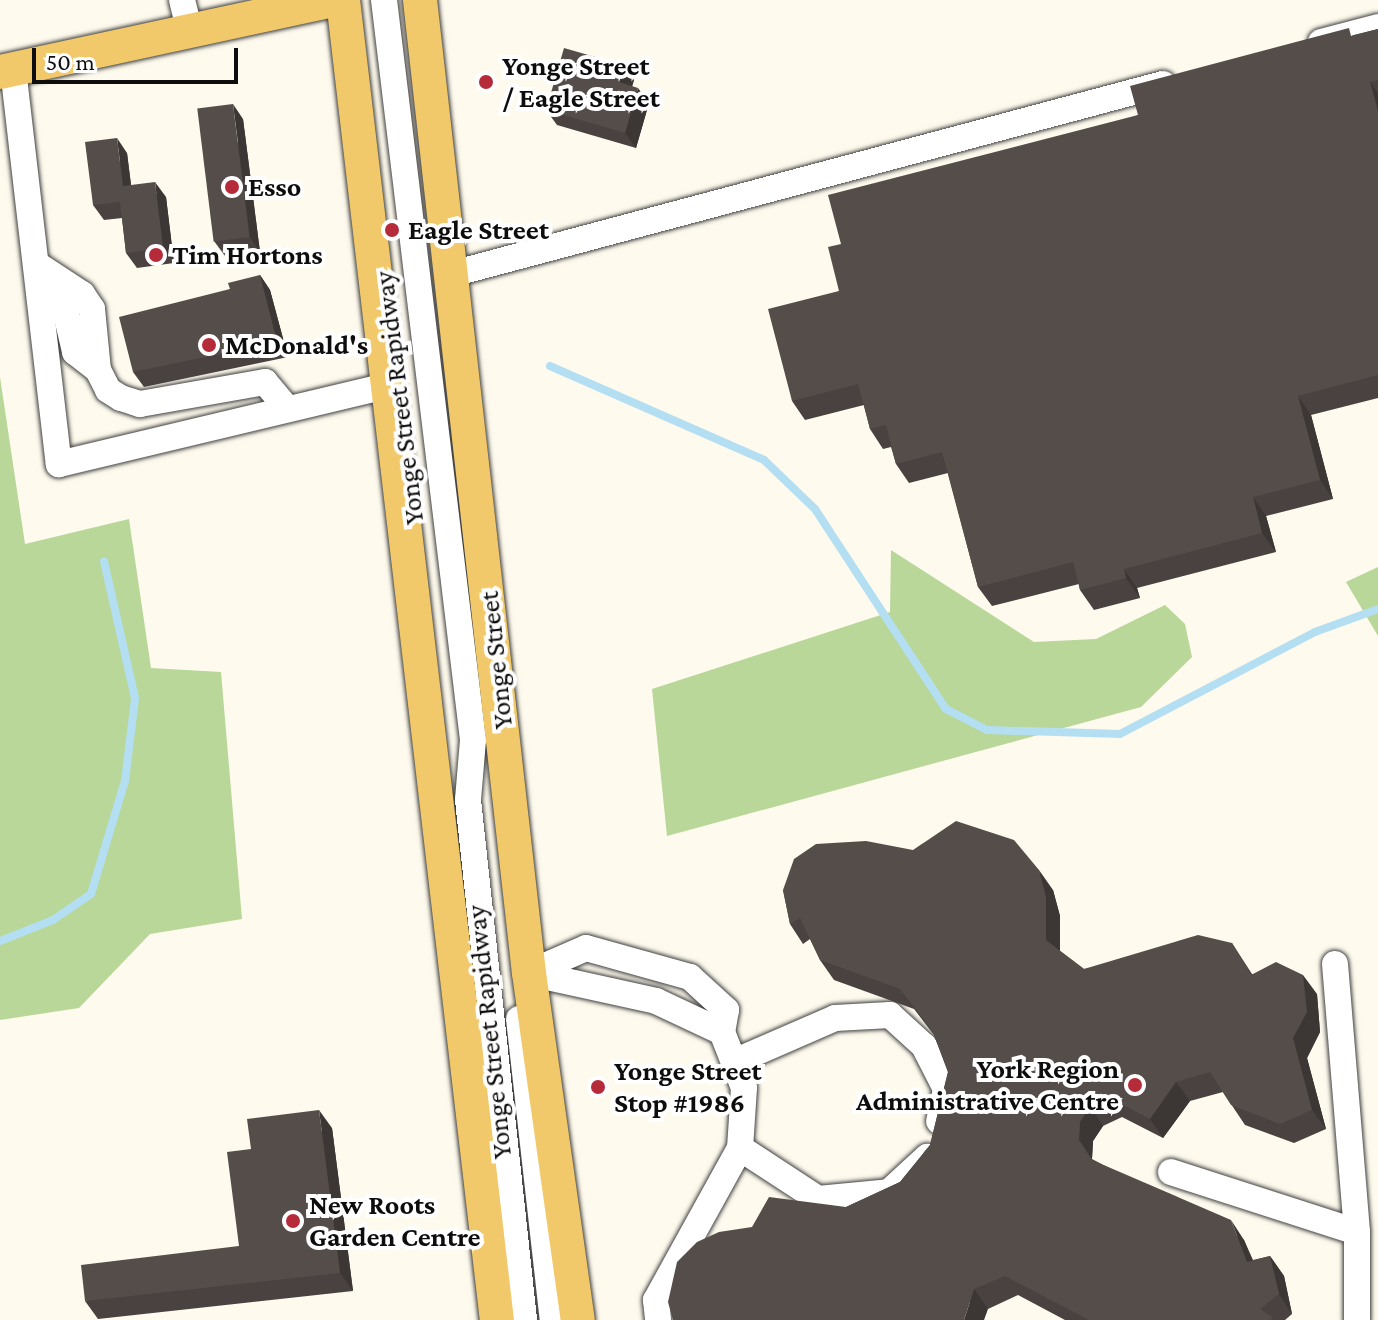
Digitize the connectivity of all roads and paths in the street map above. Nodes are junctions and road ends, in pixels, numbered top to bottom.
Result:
1 (332, 0) edge
2 (343, 0) edge
3 (384, 0) edge
4 (420, 0) edge
5 (185, 14) edge
6 (1378, 27) edge
7 (1289, 51) edge
8 (6, 71) edge
9 (1191, 77) edge
10 (36, 264) junction
11 (452, 274) junction
12 (390, 385) junction
13 (288, 409) junction
14 (473, 740) junction
15 (1335, 964) dead end
16 (529, 973) junction
17 (722, 1032) junction
18 (734, 1062) junction
19 (740, 1148) junction
20 (1171, 1172) dead end
21 (1357, 1232) junction
22 (497, 1320) edge
23 (524, 1320) edge
24 (553, 1320) edge
25 (578, 1320) edge
26 (658, 1320) edge
27 (1357, 1320) edge

1 - 5 main road
2 - 12 main road
3 - 14 lane, Yonge Street Rapidway
4 - 11 main road, Yonge Street
5 - 8 main road
6 - 7 lane
8 - 10 lane
9 - 11 lane
10 - 13 lane
10 - 13 lane
11 - 16 main road, Yonge Street
12 - 13 lane
12 - 22 main road
14 - 23 lane, Yonge Street Rapidway
14 - 24 lane, Yonge Street Rapidway
15 - 21 lane
16 - 17 lane
16 - 17 lane
16 - 25 main road, Yonge Street
17 - 18 lane
18 - 19 lane
18 - 19 lane
19 - 26 lane
20 - 21 lane
21 - 27 lane

